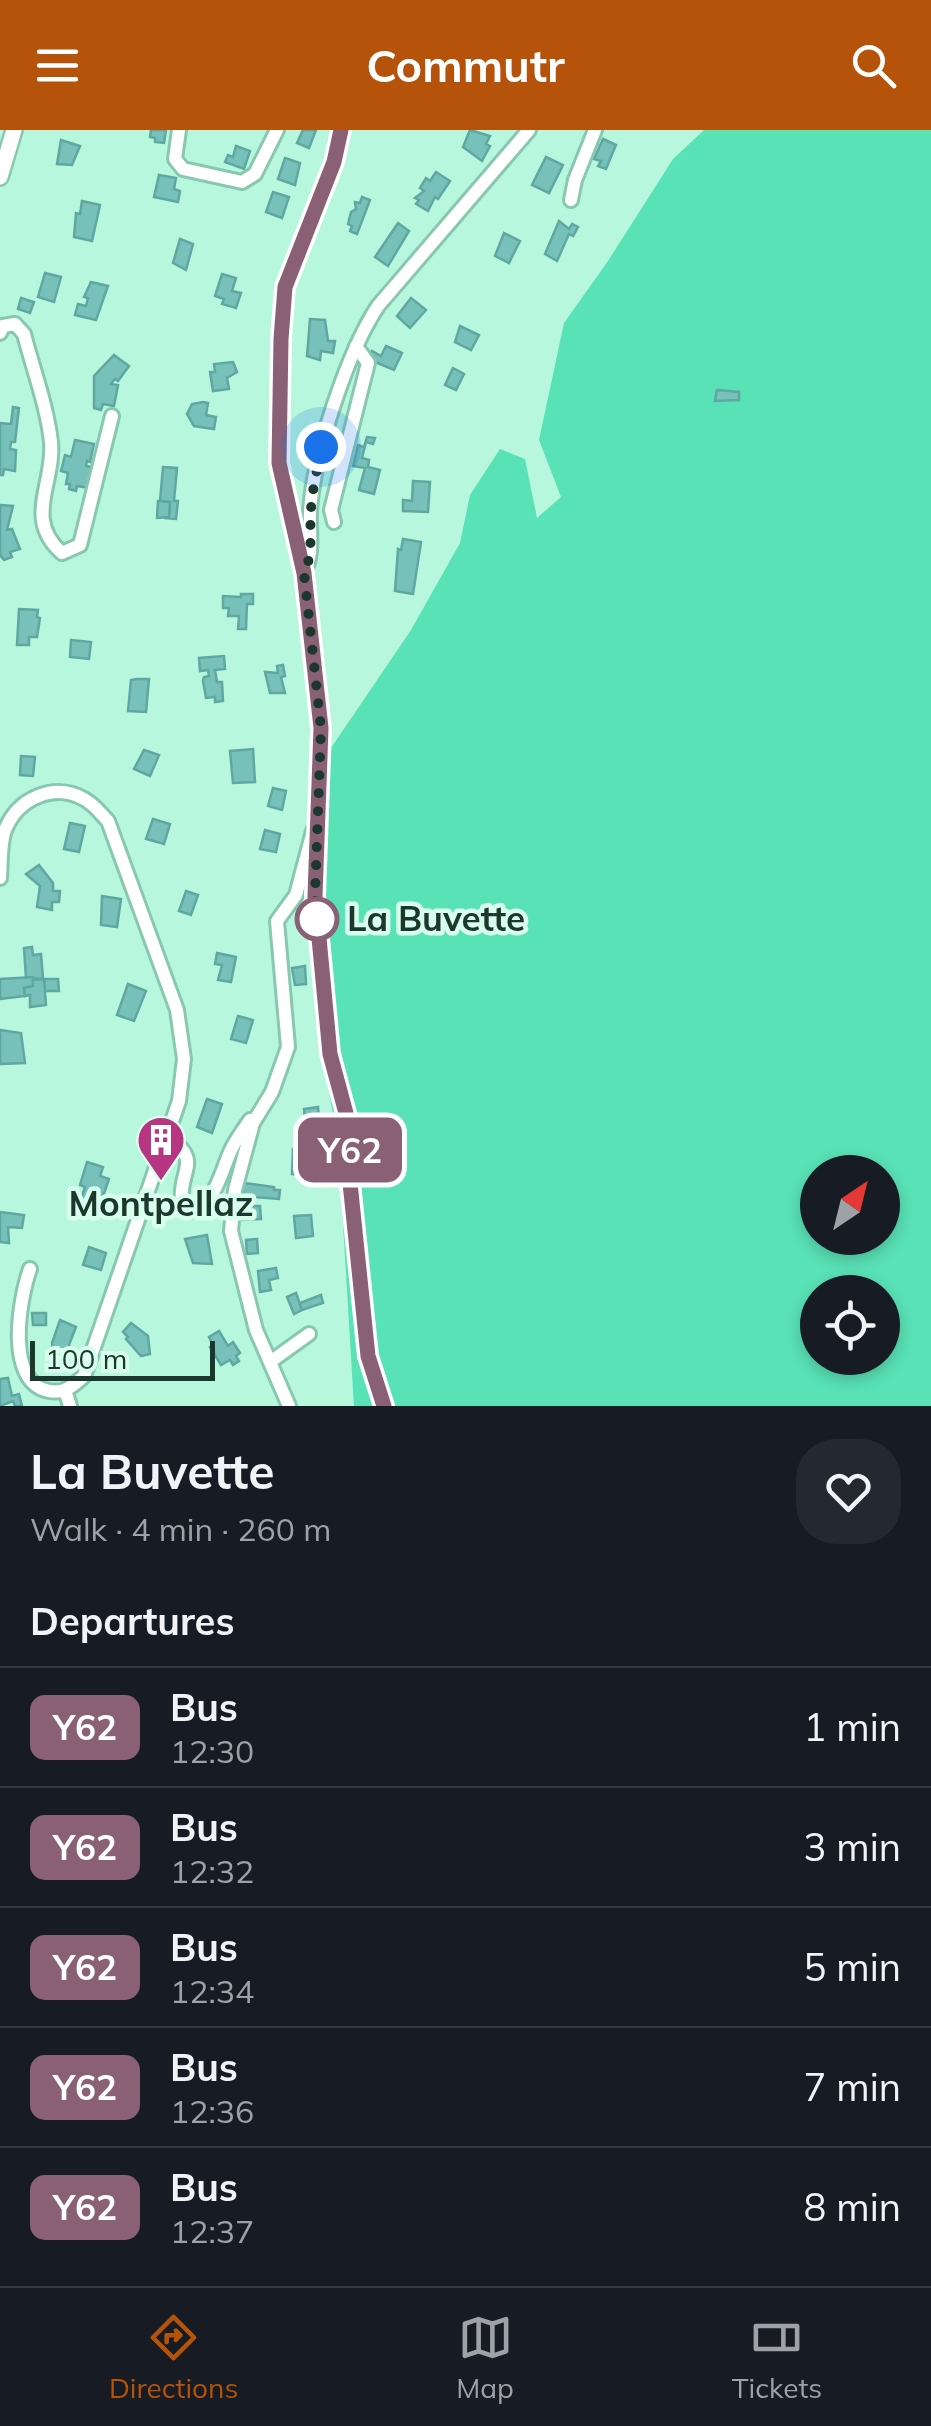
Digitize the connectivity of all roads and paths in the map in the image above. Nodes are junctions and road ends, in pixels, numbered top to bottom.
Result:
1 (14, 130) edge
2 (180, 130) edge
3 (276, 130) edge
4 (340, 130) edge
5 (528, 130) edge
6 (596, 130) edge
7 (0, 177) edge
8 (570, 200) dead end
9 (0, 333) edge
10 (356, 346) junction
11 (112, 416) dead end
12 (334, 522) dead end
13 (304, 573) junction
14 (318, 819) junction
15 (0, 878) edge
16 (296, 895) junction
17 (316, 905) junction
18 (259, 1112) junction
19 (167, 1136) junction
20 (30, 1270) dead end
21 (309, 1334) dead end
22 (270, 1362) junction
23 (65, 1390) junction
24 (70, 1406) edge
25 (289, 1406) edge
26 (384, 1406) edge

1 - 7 main road
2 - 3 street
4 - 13 main road
5 - 10 street
6 - 8 street
9 - 11 street
10 - 12 street
10 - 13 street
13 - 14 main road
14 - 16 street
14 - 17 main road
15 - 19 street
16 - 17 street
16 - 18 street
17 - 26 main road
18 - 19 street
18 - 22 street
19 - 23 street
20 - 23 street
21 - 22 street
22 - 25 street
23 - 24 street

